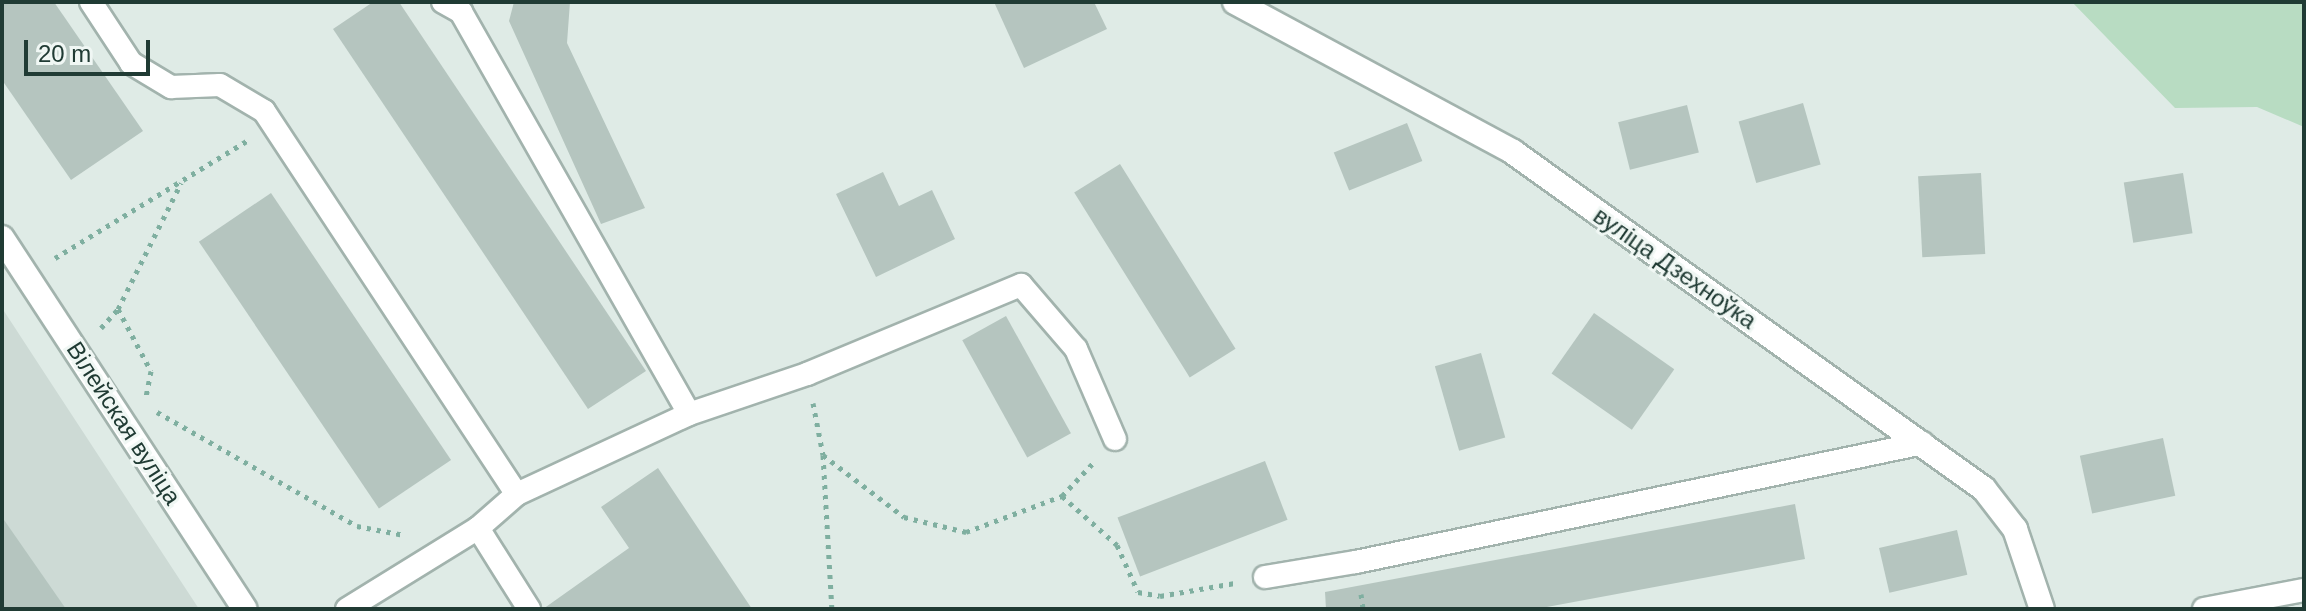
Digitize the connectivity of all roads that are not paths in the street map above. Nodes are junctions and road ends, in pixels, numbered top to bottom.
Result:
1 (91, 2) edge
2 (1235, 2) edge
3 (457, 5) edge
4 (2, 238) edge
5 (689, 414) junction
6 (1115, 439) road end
7 (1923, 443) junction
8 (517, 494) junction
9 (478, 528) junction
10 (1265, 577) road end
11 (2304, 590) edge
12 (245, 609) edge
13 (347, 609) edge
14 (529, 609) edge
15 (2042, 609) edge
16 (2204, 609) edge

1 - 8 lane
2 - 7 street, вуліца Дзехноўка
3 - 5 lane
4 - 12 street, Вілейская вуліца
5 - 6 lane
5 - 8 lane
7 - 10 lane
7 - 15 street, вуліца Дзехноўка
8 - 9 lane
9 - 13 lane
9 - 14 lane
11 - 16 lane

